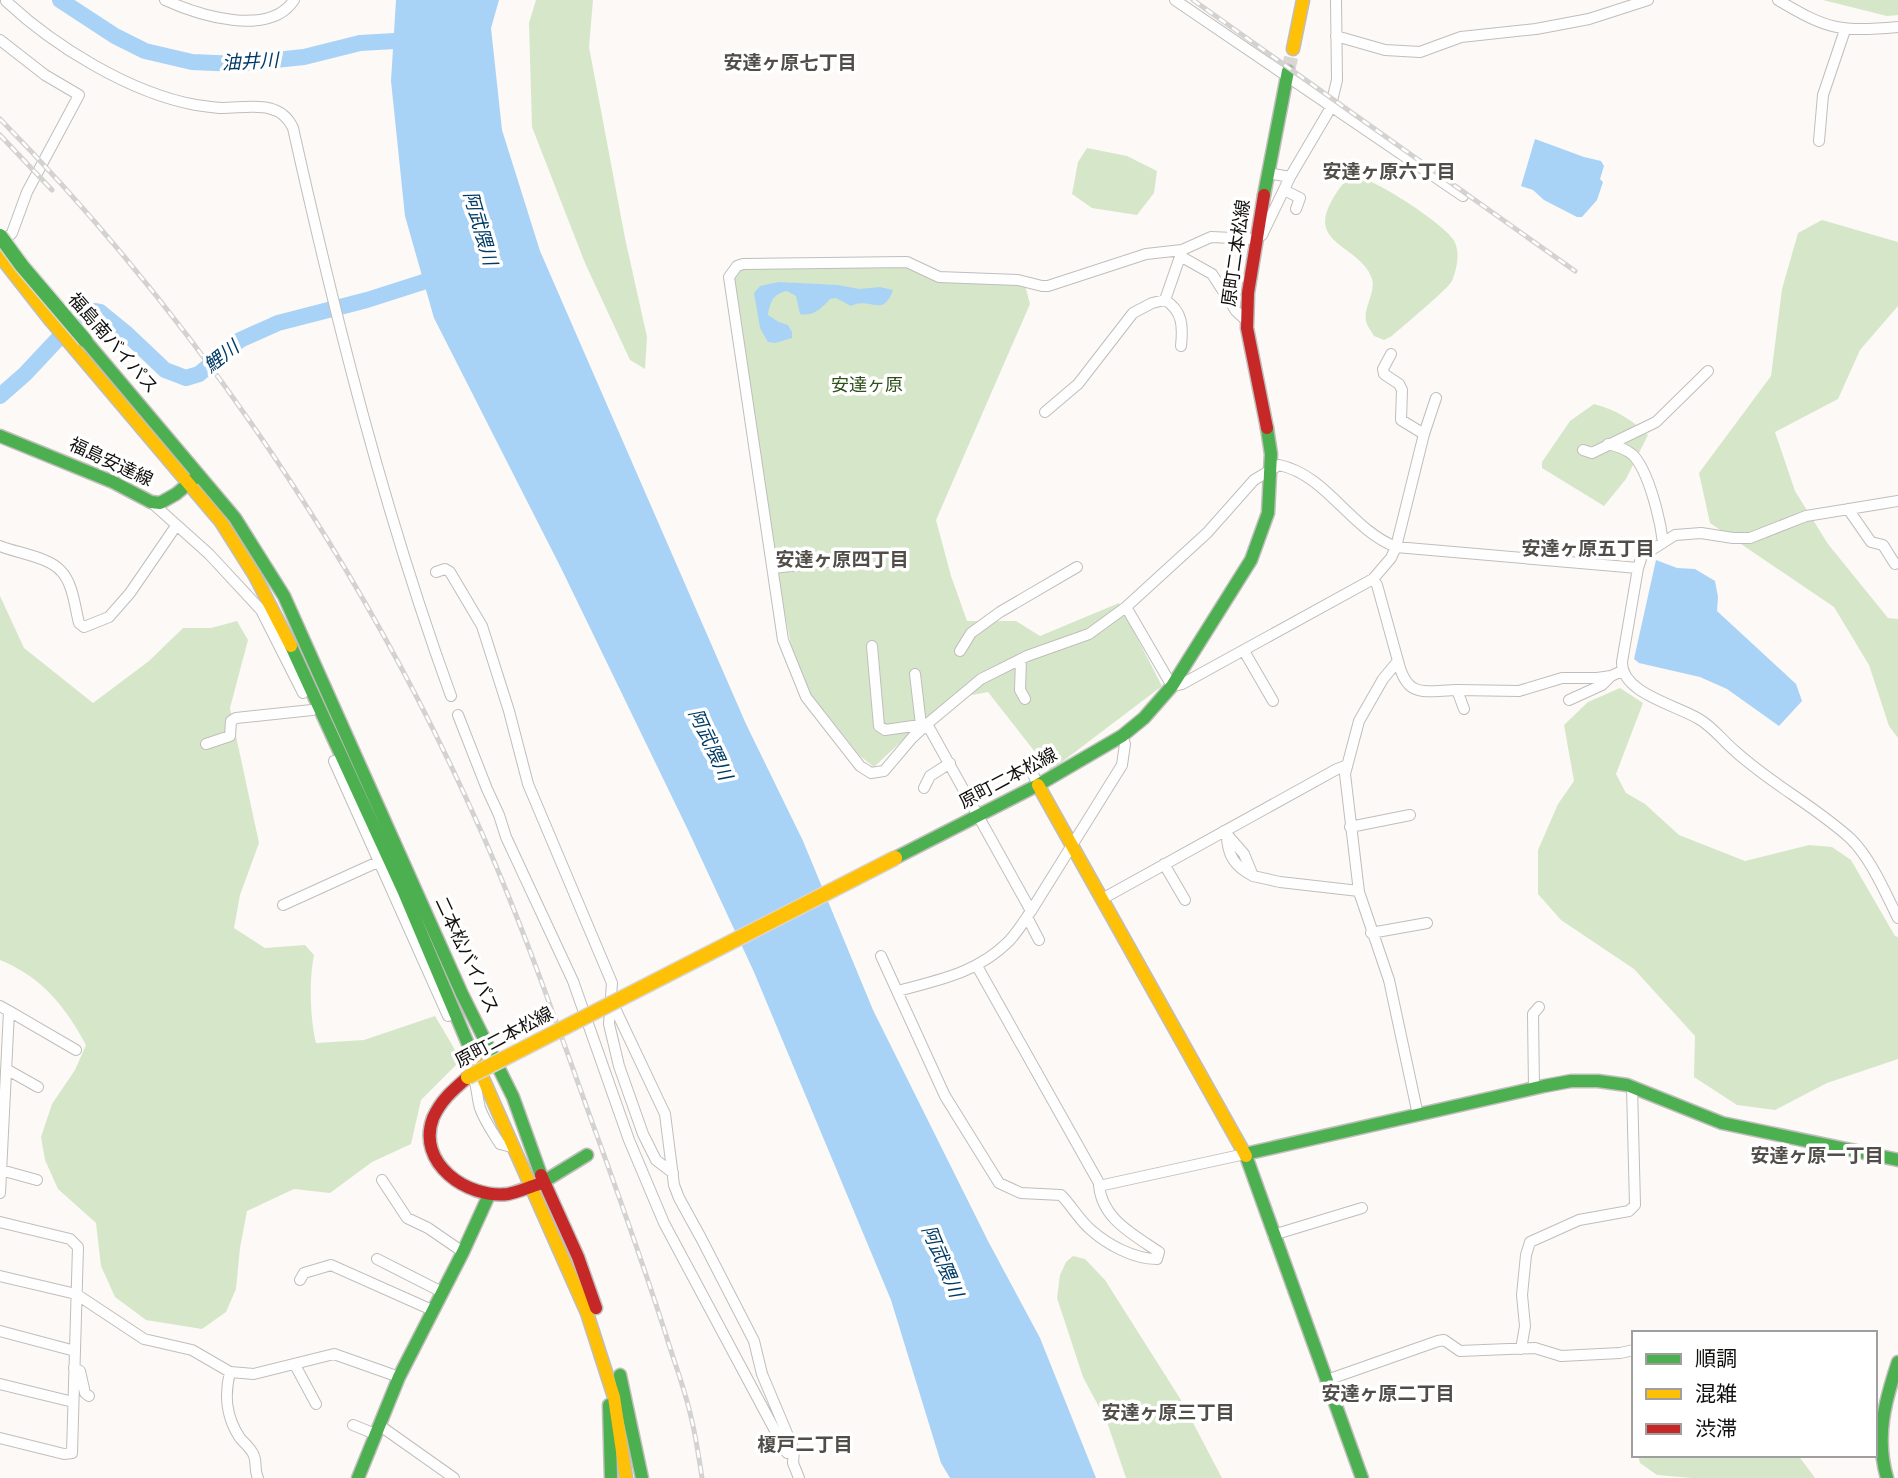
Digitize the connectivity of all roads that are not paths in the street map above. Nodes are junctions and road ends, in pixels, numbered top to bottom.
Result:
1 (165, 0) edge
2 (294, 0) edge
3 (1175, 0) edge
4 (1303, 0) edge
5 (1336, 0) edge
6 (1648, 0) edge
7 (1778, 0) edge
8 (6, 1) edge
9 (1898, 27) edge
10 (1845, 30) junction
11 (1336, 36) junction
12 (0, 40) edge
13 (1293, 49) tunnel mouth
14 (1288, 74) junction
15 (1330, 106) junction
16 (1819, 141) dead end
17 (1268, 173) junction
18 (1290, 177) junction
19 (1284, 190) junction
20 (1463, 195) dead end
21 (1296, 209) dead end
22 (0, 236) edge
23 (1255, 239) junction
24 (0, 244) edge
25 (1181, 253) junction
26 (0, 257) edge
27 (1165, 300) junction
28 (1247, 321) junction
29 (79, 344) junction
30 (1181, 346) dead end
31 (1391, 354) dead end
32 (1708, 371) dead end
33 (1436, 398) dead end
34 (1045, 412) dead end
35 (1424, 434) junction
36 (2, 441) edge
37 (1608, 444) junction
38 (1583, 450) dead end
39 (1271, 468) junction
40 (195, 479) junction
41 (1898, 501) edge
42 (151, 502) junction
43 (1848, 509) junction
44 (176, 526) junction
45 (1663, 542) junction
46 (0, 546) edge
47 (1396, 547) junction
48 (836, 561) dead end
49 (1895, 564) dead end
50 (1077, 566) dead end
51 (773, 568) junction
52 (1638, 568) junction
53 (436, 572) dead end
54 (1373, 579) junction
55 (1126, 607) junction
56 (872, 646) dead end
57 (960, 651) dead end
58 (1244, 651) junction
59 (1021, 659) junction
60 (1398, 661) junction
61 (1622, 671) junction
62 (915, 674) dead end
63 (1611, 676) junction
64 (1172, 686) junction
65 (1457, 690) junction
66 (451, 696) dead end
67 (1025, 699) dead end
68 (1569, 700) dead end
69 (1273, 701) dead end
70 (1464, 709) dead end
71 (312, 710) junction
72 (458, 715) dead end
73 (924, 724) junction
74 (1122, 736) junction
75 (206, 744) dead end
76 (1027, 761) dead end
77 (950, 763) junction
78 (1345, 766) junction
79 (1038, 785) junction
80 (924, 788) dead end
81 (1410, 815) dead end
82 (979, 816) junction
83 (1350, 827) junction
84 (1225, 833) junction
85 (1072, 846) junction
86 (380, 861) junction
87 (1164, 864) junction
88 (1359, 891) junction
89 (1102, 899) junction
90 (1185, 900) dead end
91 (283, 905) dead end
92 (1029, 914) junction
93 (1898, 918) edge
94 (1427, 923) dead end
95 (1371, 933) junction
96 (1039, 940) dead end
97 (881, 956) dead end
98 (977, 966) junction
99 (898, 991) junction
100 (612, 1002) junction
101 (1539, 1007) dead end
102 (5, 1008) edge
103 (76, 1050) dead end
104 (6, 1069) junction
105 (38, 1087) dead end
106 (1632, 1087) junction
107 (1534, 1088) junction
108 (1418, 1115) junction
109 (2, 1119) edge
110 (512, 1147) junction
111 (1245, 1154) junction
112 (587, 1155) dead end
113 (1898, 1160) edge
114 (1, 1170) edge
115 (673, 1173) junction
116 (37, 1180) dead end
117 (382, 1180) dead end
118 (543, 1182) junction
119 (1099, 1186) junction
120 (530, 1188) junction
121 (0, 1193) edge
122 (489, 1195) junction
123 (1362, 1208) dead end
124 (0, 1222) edge
125 (1273, 1235) junction
126 (463, 1252) junction
127 (377, 1259) dead end
128 (0, 1276) edge
129 (300, 1280) dead end
130 (442, 1292) junction
131 (76, 1294) junction
132 (432, 1310) junction
133 (0, 1331) edge
134 (1521, 1349) junction
135 (1632, 1350) edge
136 (75, 1351) junction
137 (1898, 1362) edge
138 (295, 1365) junction
139 (606, 1366) junction
140 (74, 1368) junction
141 (230, 1372) junction
142 (620, 1375) junction
143 (399, 1377) junction
144 (1327, 1380) junction
145 (0, 1384) edge
146 (89, 1396) dead end
147 (73, 1402) junction
148 (316, 1404) dead end
149 (353, 1425) dead end
150 (377, 1430) junction
151 (0, 1438) edge
152 (787, 1452) dead end
153 (258, 1478) edge
154 (358, 1478) edge
155 (454, 1478) edge
156 (611, 1478) edge
157 (626, 1478) edge
158 (636, 1478) edge
159 (642, 1478) edge
160 (799, 1478) edge
161 (1362, 1478) edge
162 (1887, 1478) edge

1 - 2 street
3 - 14 street
4 - 13 main road
5 - 11 street
6 - 11 street
7 - 10 street
8 - 66 street
9 - 10 street
10 - 16 street
11 - 15 street
12 - 24 street
14 - 15 street
14 - 17 main road, 原町二本松線
15 - 18 street
15 - 20 street
17 - 18 street
17 - 23 main road, 原町二本松線
18 - 19 street
19 - 21 street
19 - 23 street
22 - 29 main road, 福島南バイパス, bridge
23 - 25 street
23 - 28 main road, 原町二本松線
25 - 27 street
25 - 28 street
25 - 51 street
26 - 29 main road, 福島南バイパス
27 - 30 street
27 - 34 street
28 - 39 main road, 原町二本松線
29 - 40 main road, 福島南バイパス
31 - 35 street
32 - 37 street
33 - 35 street
35 - 47 street
36 - 42 main road, 福島安達線
37 - 38 street
37 - 45 street
39 - 47 street
39 - 55 street
39 - 64 main road, 原町二本松線
40 - 42 main road, 福島安達線
40 - 110 main road, 二本松バイパス
40 - 118 main road, 二本松バイパス
41 - 43 street
42 - 44 street
43 - 45 street
43 - 49 street
44 - 46 street
44 - 71 street
45 - 52 street
47 - 52 street
47 - 54 street
48 - 51 street
50 - 57 street
51 - 73 street
52 - 61 street
53 - 115 street
54 - 58 street
54 - 60 street
55 - 59 street
55 - 64 street
56 - 73 street
58 - 64 street
58 - 69 street
59 - 67 street
59 - 73 street
60 - 65 street
60 - 78 street
61 - 63 street
61 - 93 street
62 - 73 street
63 - 65 street
63 - 68 street
64 - 74 main road, 原町二本松線
65 - 70 street
71 - 75 street
71 - 86 street
72 - 152 street
73 - 77 street
74 - 79 main road, 原町二本松線
74 - 85 street
76 - 79 street
77 - 80 street
77 - 82 street
78 - 83 street
78 - 84 street
79 - 82 main road, 原町二本松線
79 - 85 main road
81 - 83 street
82 - 92 street
82 - 100 main road, 原町二本松線, bridge
83 - 88 street
84 - 87 street
84 - 88 street
85 - 89 main road
85 - 92 street
86 - 91 street
86 - 110 street
87 - 89 street
87 - 90 street
88 - 95 street
89 - 111 main road
92 - 96 street
92 - 98 street
94 - 95 street
95 - 108 street
97 - 99 street
98 - 99 street
98 - 119 street
99 - 119 street
100 - 115 street
100 - 122 main road, 原町二本松線, bridge
101 - 107 street
102 - 103 street
102 - 104 street
104 - 105 street
104 - 109 street
106 - 107 main road
106 - 113 main road
106 - 134 street
107 - 108 main road
108 - 111 main road
109 - 114 street
110 - 120 main road, 二本松バイパス
111 - 119 street
111 - 125 main road
112 - 118 main road, 原町二本松線
114 - 116 street
114 - 121 street
115 - 160 street
117 - 126 street
118 - 120 main road, 原町二本松線
118 - 142 main road, 二本松バイパス
120 - 122 main road, 原町二本松線
120 - 139 main road, 二本松バイパス
122 - 126 main road
123 - 125 street
124 - 131 street
125 - 144 main road
126 - 130 main road
127 - 130 street
128 - 131 street
129 - 132 street
130 - 132 main road
131 - 136 street
131 - 141 street
132 - 143 main road
133 - 136 street
134 - 135 street
134 - 144 street
136 - 140 street
137 - 162 main road
138 - 141 street
138 - 143 street
138 - 148 street
139 - 156 main road
139 - 157 main road, 二本松バイパス
140 - 146 street
140 - 147 street
141 - 153 street
142 - 158 main road, 二本松バイパス
142 - 159 main road
143 - 150 main road
144 - 161 main road
145 - 147 street
147 - 151 street
149 - 150 street
150 - 154 main road
150 - 155 street

